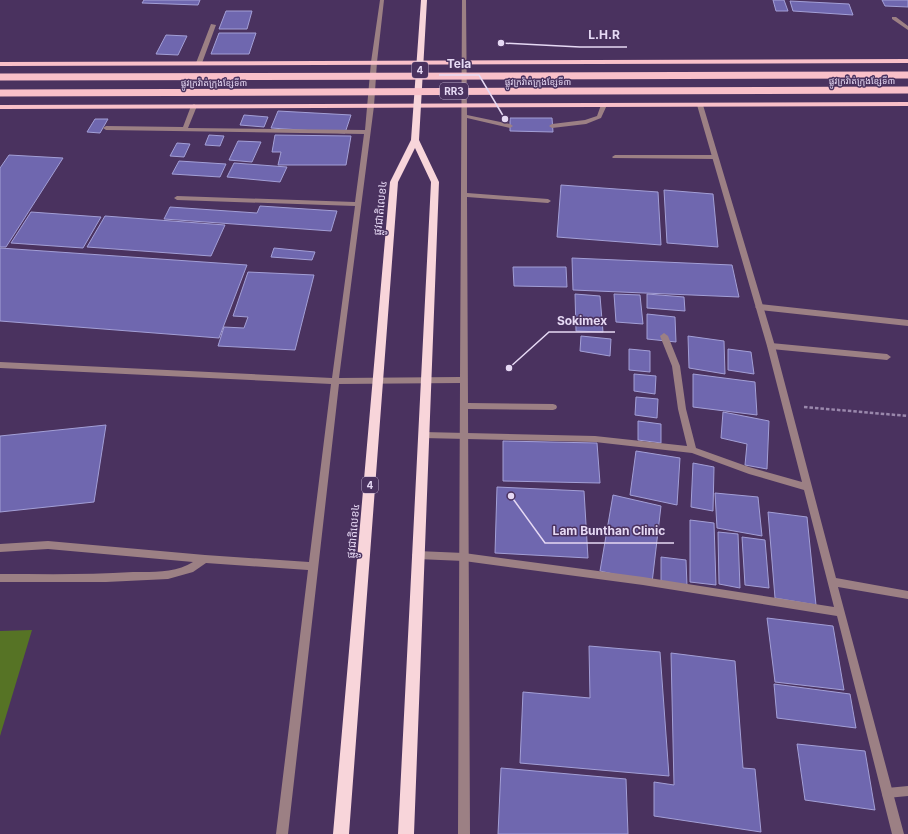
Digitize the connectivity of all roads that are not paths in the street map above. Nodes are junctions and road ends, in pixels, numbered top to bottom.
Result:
1 (382, 0) edge
2 (424, 0) edge
3 (464, 0) edge
4 (894, 18) dead end
5 (213, 25) dead end
6 (908, 28) edge
7 (908, 60) edge
8 (374, 62) junction
9 (420, 62) junction
10 (463, 62) junction
11 (199, 63) junction
12 (0, 64) edge
13 (908, 75) edge
14 (0, 77) edge
15 (908, 90) edge
16 (0, 93) edge
17 (908, 104) edge
18 (417, 105) junction
19 (463, 105) junction
20 (604, 105) junction
21 (700, 105) junction
22 (194, 106) junction
23 (371, 106) junction
24 (0, 107) edge
25 (464, 116) junction
26 (510, 126) dead end
27 (552, 126) dead end
28 (106, 128) dead end
29 (185, 129) junction
30 (366, 132) junction
31 (415, 140) junction
32 (716, 156) junction
33 (615, 157) dead end
34 (464, 195) junction
35 (177, 198) dead end
36 (548, 201) dead end
37 (357, 204) junction
38 (759, 307) junction
39 (908, 323) edge
40 (664, 336) dead end
41 (771, 346) junction
42 (887, 357) dead end
43 (0, 365) edge
44 (464, 380) junction
45 (335, 381) junction
46 (379, 381) junction
47 (426, 381) junction
48 (464, 406) junction
49 (553, 407) dead end
50 (423, 435) junction
51 (464, 436) junction
52 (692, 450) junction
53 (807, 487) junction
54 (0, 548) edge
55 (417, 555) junction
56 (464, 557) junction
57 (205, 559) junction
58 (314, 566) junction
59 (0, 578) edge
60 (832, 582) junction
61 (908, 595) edge
62 (839, 612) junction
63 (908, 791) edge
64 (887, 793) junction
65 (282, 834) edge
66 (341, 834) edge
67 (406, 834) edge
68 (464, 834) edge
69 (898, 834) edge

1 - 8 street
2 - 9 highway, ផ្លូវជាតិលេខ៤ / 4
3 - 10 street
4 - 6 street
5 - 11 street
7 - 10 main road
8 - 9 main road
8 - 11 main road
8 - 23 street
9 - 10 main road
9 - 18 highway, ផ្លូវជាតិលេខ៤ / 4
10 - 19 street
11 - 12 main road
13 - 14 main road, ផ្លូវក្រវ៉ាត់ក្រុងខ្សែទី៣ / RR3, bridge
15 - 16 main road, ផ្លូវក្រវ៉ាត់ក្រុងខ្សែទី៣ / RR3, bridge
17 - 21 main road
18 - 19 main road
18 - 23 main road
18 - 31 highway, ផ្លូវជាតិលេខ៤ / 4
19 - 20 main road
19 - 25 street
20 - 21 main road
20 - 27 street
21 - 32 street
22 - 23 main road
22 - 24 main road
22 - 29 street
23 - 30 street
25 - 26 street
25 - 34 street
28 - 29 street
29 - 30 street
30 - 37 street
31 - 46 highway, ផ្លូវជាតិលេខ៤ / 4
31 - 47 highway, ផ្លូវជាតិលេខ៤ / 4
32 - 33 street
32 - 38 street
34 - 36 street
34 - 44 street
35 - 37 street
37 - 45 street
38 - 39 street
38 - 41 street
40 - 52 street
41 - 42 street
41 - 53 street
43 - 45 street
44 - 47 street
44 - 48 street
45 - 46 street
45 - 58 street
46 - 47 street
46 - 66 highway, ផ្លូវជាតិលេខ៤ / 4
47 - 50 highway, ផ្លូវជាតិលេខ៤ / 4
48 - 49 street
48 - 51 street
50 - 51 street
50 - 55 highway, ផ្លូវជាតិលេខ៤ / 4
51 - 52 street
51 - 56 street
52 - 53 street
53 - 60 street
54 - 57 street
55 - 56 street
55 - 67 highway, ផ្លូវជាតិលេខ៤ / 4
56 - 62 street
56 - 68 street
57 - 58 street
57 - 59 street
58 - 65 street
60 - 61 street
60 - 62 street
62 - 64 street
63 - 64 street
64 - 69 street

